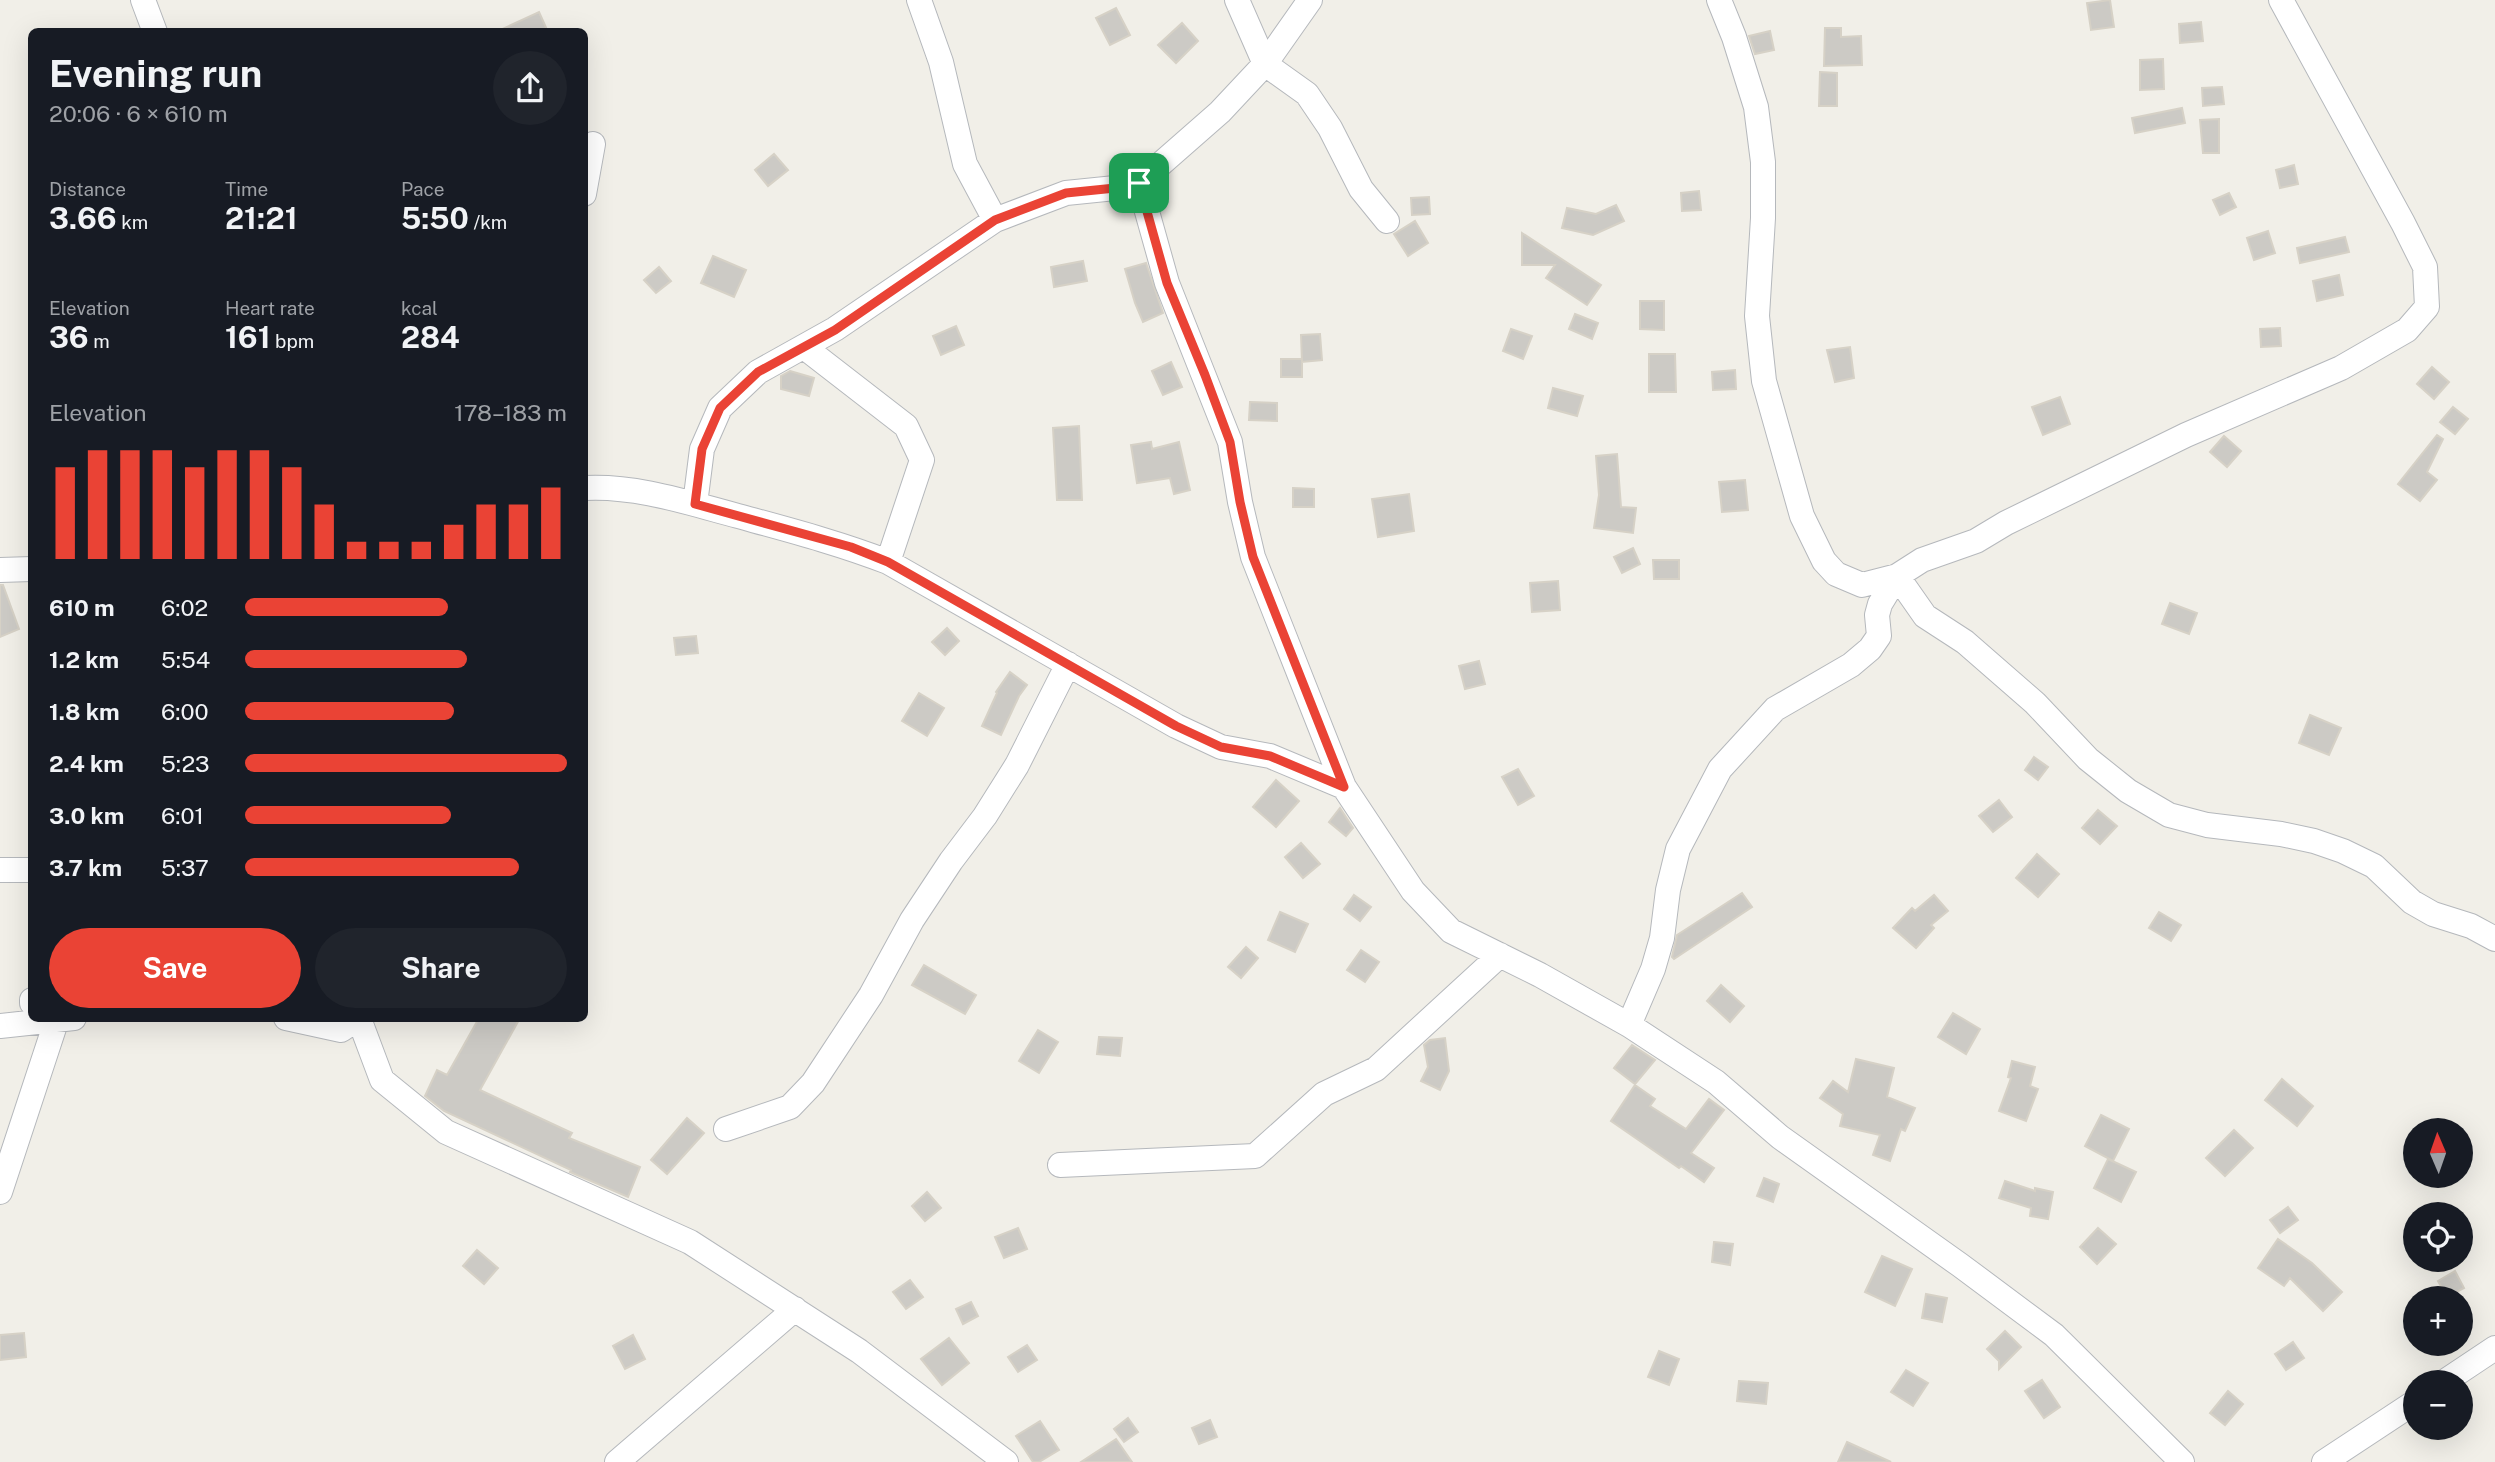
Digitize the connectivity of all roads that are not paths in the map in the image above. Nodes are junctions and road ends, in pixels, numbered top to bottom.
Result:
1 (143, 0) edge
2 (919, 0) edge
3 (1237, 0) edge
4 (1310, 0) edge
5 (1718, 0) edge
6 (2281, 0) edge
7 (154, 28) edge
8 (1265, 64) junction
9 (593, 144) dead end
10 (588, 172) edge
11 (1139, 183) junction
12 (995, 220) junction
13 (1387, 220) dead end
14 (804, 347) junction
15 (588, 488) edge
16 (695, 504) junction
17 (888, 562) junction
18 (28, 569) edge
19 (0, 570) edge
20 (1897, 576) junction
21 (1068, 664) junction
22 (1344, 787) junction
23 (0, 870) edge
24 (28, 870) edge
25 (2495, 939) edge
26 (1500, 955) junction
27 (41, 1022) edge
28 (60, 1022) edge
29 (304, 1022) edge
30 (351, 1022) edge
31 (359, 1022) edge
32 (0, 1026) edge
33 (1629, 1026) junction
34 (726, 1129) dead end
35 (1060, 1165) dead end
36 (0, 1192) edge
37 (795, 1309) junction
38 (2495, 1348) edge
39 (2462, 1370) edge
40 (2403, 1410) edge
41 (617, 1462) edge
42 (1006, 1462) edge
43 (2182, 1462) edge
44 (2324, 1462) edge

1 - 7 street
2 - 12 street
3 - 8 street
4 - 8 street
5 - 20 street
6 - 20 street
8 - 11 street
8 - 13 street
9 - 10 street
11 - 12 street
11 - 22 street
12 - 14 street
14 - 16 street
14 - 17 street
15 - 16 street
16 - 17 street
17 - 21 street
18 - 19 street
20 - 25 street
20 - 33 street
21 - 22 street
21 - 34 street
22 - 26 street
23 - 24 street
26 - 33 street
26 - 35 street
27 - 32 street
28 - 36 street
29 - 30 street
31 - 37 street
33 - 43 street
37 - 41 street
37 - 42 street
38 - 39 street
40 - 44 street

